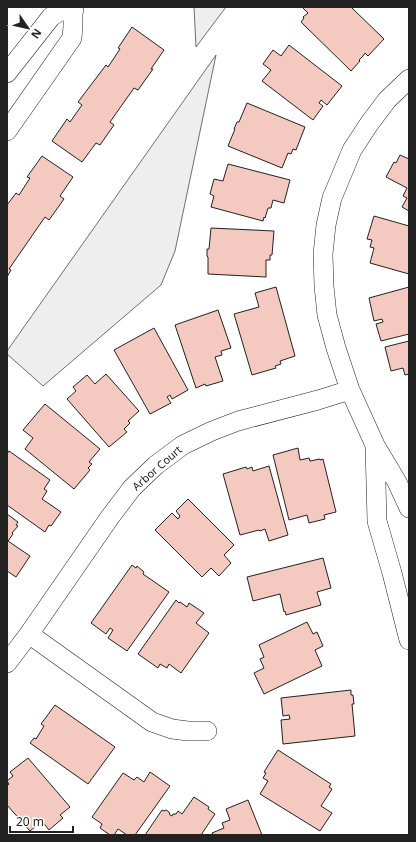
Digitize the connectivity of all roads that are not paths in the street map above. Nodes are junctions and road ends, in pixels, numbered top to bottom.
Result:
1 (73, 9) edge
2 (7, 73) edge
3 (409, 79) edge
4 (7, 131) edge
5 (350, 390) junction
6 (375, 445) junction
7 (409, 508) edge
8 (29, 634) junction
9 (409, 640) edge
10 (7, 663) edge
11 (207, 731) dead end

1 - 2 street
1 - 4 street
3 - 5 street
5 - 6 street
5 - 8 street, Arbor Court
6 - 7 street
6 - 9 street
8 - 10 street, Arbor Court
8 - 11 street

